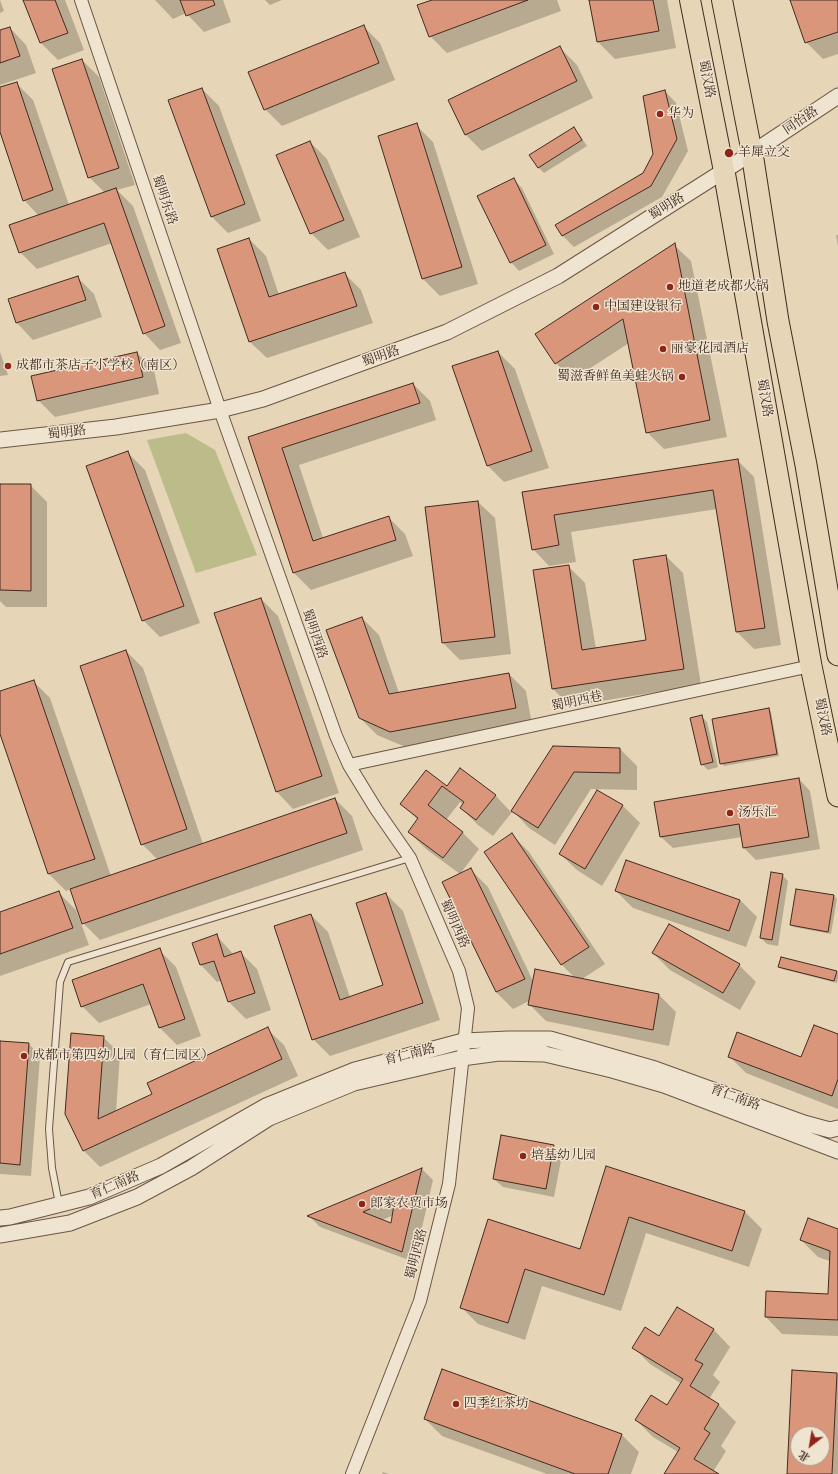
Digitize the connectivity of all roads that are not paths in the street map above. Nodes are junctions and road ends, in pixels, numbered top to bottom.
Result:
1 (81, 0) edge
2 (690, 0) edge
3 (722, 0) edge
4 (838, 96) edge
5 (752, 153) junction
6 (724, 171) junction
7 (220, 410) junction
8 (0, 440) edge
9 (838, 655) edge
10 (811, 666) junction
11 (349, 764) junction
12 (838, 796) edge
13 (410, 858) junction
14 (463, 1042) junction
15 (462, 1058) junction
16 (838, 1128) edge
17 (838, 1151) edge
18 (59, 1205) junction
19 (0, 1218) edge
20 (0, 1235) edge
21 (352, 1474) edge

1 - 7 street, 蜀明东路
2 - 6 main road, 蜀汉路
3 - 5 main road
4 - 5 street, 同怡路
5 - 6 street, 同怡路
5 - 9 highway
6 - 7 street, 蜀明路
6 - 10 highway, 蜀汉路
7 - 8 street, 蜀明路
7 - 11 street, 蜀明西路
10 - 11 street, 蜀明西巷
10 - 12 highway, 蜀汉路
11 - 13 street, 蜀明西路
13 - 14 street, 蜀明西路
13 - 18 lane
14 - 15 street, 蜀明西路
14 - 16 street, 育仁南路
14 - 18 street, 育仁南路
15 - 17 street
15 - 20 street
15 - 21 street, 蜀明西路
18 - 19 street, 育仁南路

